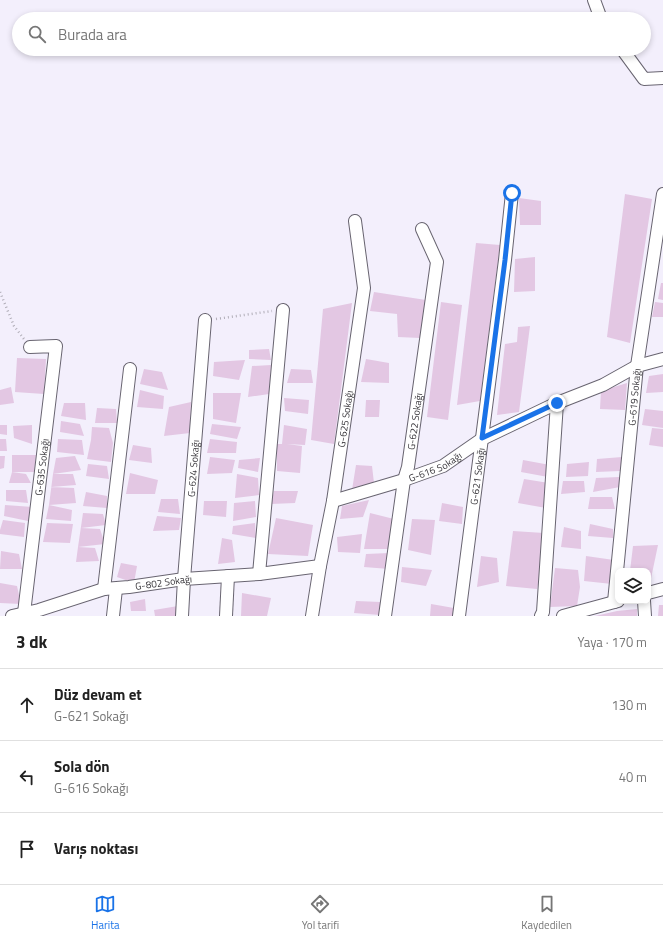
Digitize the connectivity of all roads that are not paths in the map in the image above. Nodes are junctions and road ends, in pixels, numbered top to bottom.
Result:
1 (594, 0) edge
2 (598, 12) edge
3 (627, 56) edge
4 (663, 78) edge
5 (512, 193) dead end
6 (663, 194) edge
7 (355, 221) dead end
8 (422, 229) dead end
9 (283, 310) road end
10 (205, 320) road end
11 (30, 347) road end
12 (663, 359) edge
13 (637, 366) junction
14 (130, 369) dead end
15 (557, 403) junction
16 (482, 438) junction
17 (404, 480) junction
18 (333, 501) junction
19 (320, 566) junction
20 (619, 568) edge
21 (259, 574) junction
22 (228, 576) junction
23 (184, 579) junction
24 (110, 589) junction
25 (663, 589) edge
26 (651, 592) edge
27 (615, 601) edge
28 (644, 604) edge
29 (50, 611) edge
30 (576, 614) edge
31 (18, 615) edge
32 (113, 616) edge
33 (182, 616) edge
34 (226, 616) edge
35 (312, 616) edge
36 (385, 616) edge
37 (459, 616) edge
38 (541, 616) edge
39 (563, 616) edge
40 (645, 616) edge

1 - 2 street
3 - 4 street
5 - 16 street, G-621 Sokağı
6 - 13 street, G-619 Sokağı
7 - 18 street, G-625 Sokağı
8 - 17 street, G-622 Sokağı
9 - 21 street
10 - 23 street, G-624 Sokağı
11 - 31 street, G-635 Sokağı
12 - 13 street, G-616 Sokağı
13 - 15 street, G-616 Sokağı
13 - 20 street, G-619 Sokağı
14 - 24 street
15 - 16 street, G-616 Sokağı
15 - 38 street
16 - 17 street, G-616 Sokağı
16 - 37 street, G-621 Sokağı
17 - 18 street, G-616 Sokağı
17 - 36 street, G-622 Sokağı
18 - 19 street, G-625 Sokağı
19 - 21 street, G-802 Sokağı
19 - 35 street, G-625 Sokağı
21 - 22 street, G-802 Sokağı
22 - 23 street, G-802 Sokağı
22 - 34 street
23 - 24 street, G-802 Sokağı
23 - 33 street, G-624 Sokağı
24 - 29 street, G-802 Sokağı
24 - 32 street
25 - 26 street
27 - 30 street
28 - 40 street
29 - 31 street, G-802 Sokağı
30 - 39 street

